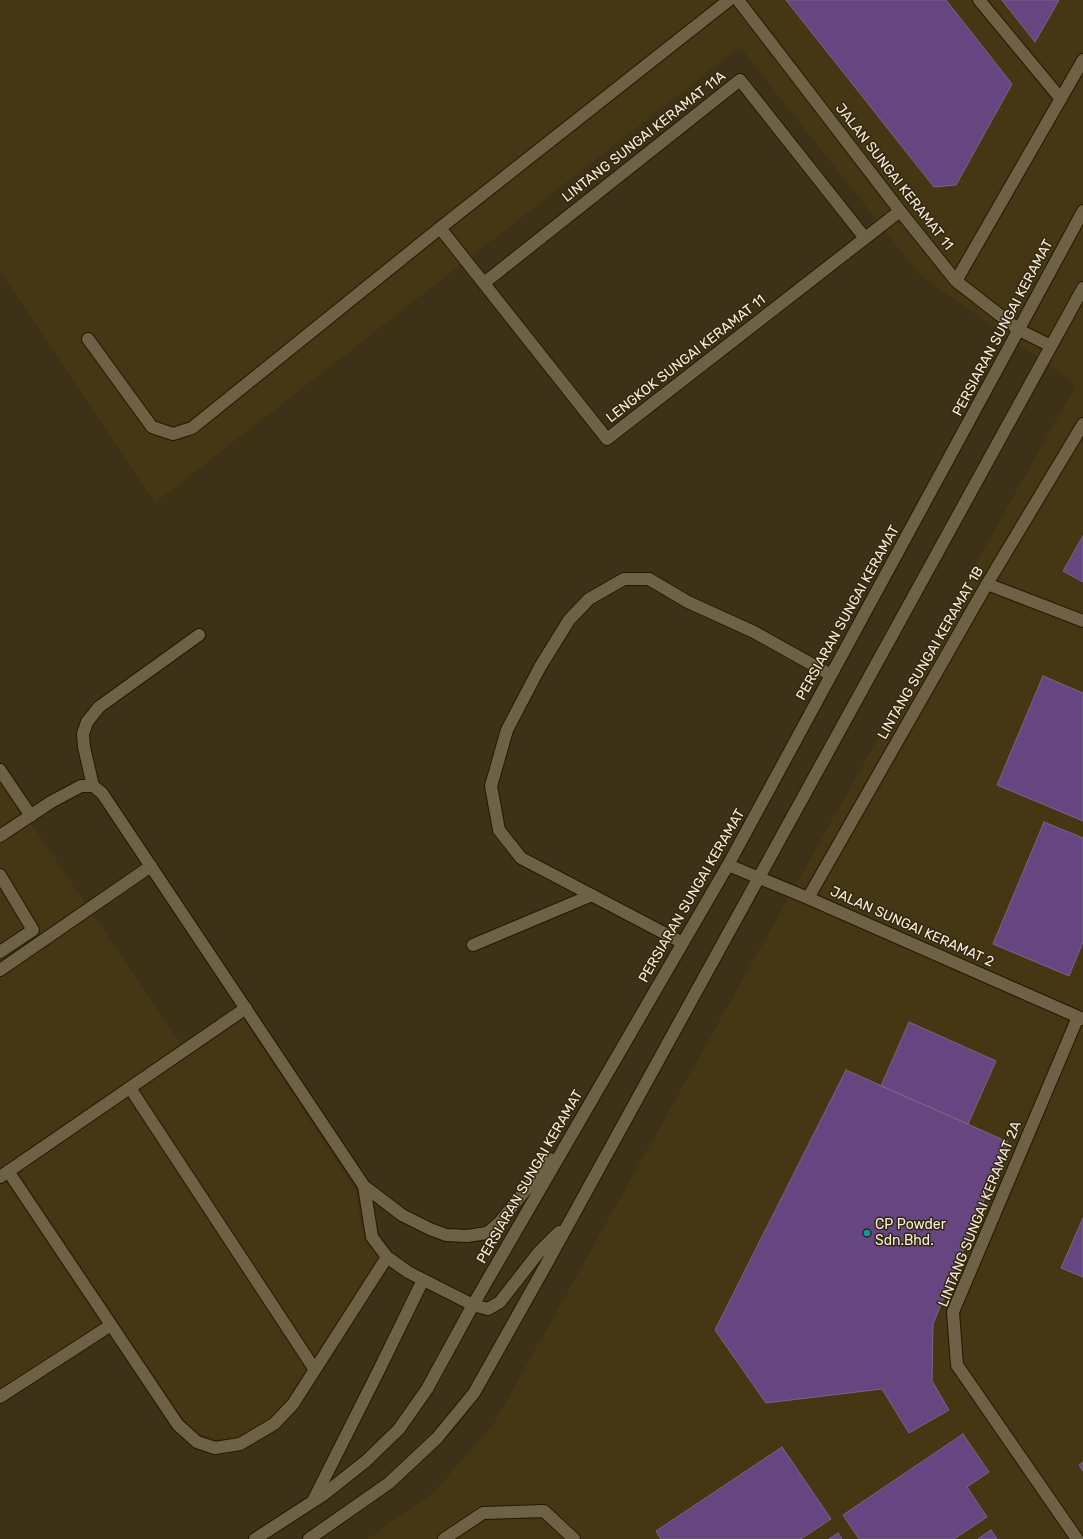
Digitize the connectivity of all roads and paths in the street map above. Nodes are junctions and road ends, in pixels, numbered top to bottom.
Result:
1 (729, 0) edge
2 (738, 0) edge
3 (980, 0) edge
4 (1083, 60) edge
5 (1062, 99) junction
6 (900, 211) junction
7 (1083, 211) edge
8 (440, 228) junction
9 (866, 238) junction
10 (956, 281) junction
11 (484, 283) junction
12 (1083, 288) edge
13 (1019, 330) junction
14 (88, 339) dead end
15 (1051, 346) junction
16 (1083, 424) edge
17 (987, 584) junction
18 (1083, 621) edge
19 (199, 635) dead end
20 (832, 675) junction
21 (0, 770) edge
22 (93, 786) junction
23 (31, 816) junction
24 (0, 836) edge
25 (728, 865) junction
26 (151, 866) junction
27 (0, 876) edge
28 (759, 878) junction
29 (592, 895) junction
30 (808, 898) junction
31 (683, 943) junction
32 (473, 945) dead end
33 (0, 952) edge
34 (0, 970) edge
35 (246, 1008) junction
36 (1080, 1018) edge
37 (130, 1088) junction
38 (578, 1124) junction
39 (4, 1174) edge
40 (364, 1186) junction
41 (570, 1221) junction
42 (387, 1257) junction
43 (423, 1280) junction
44 (473, 1305) junction
45 (112, 1325) junction
46 (315, 1370) junction
47 (0, 1397) edge
48 (312, 1502) junction
49 (256, 1539) edge
50 (309, 1539) edge
51 (444, 1539) edge
52 (574, 1539) edge
53 (1077, 1539) edge

1 - 8 street
2 - 6 street, JALAN SUNGAI KERAMAT 11
3 - 5 street
4 - 5 street
5 - 10 street
6 - 9 street, LENGKOK SUNGAI KERAMAT 11
6 - 10 street, JALAN SUNGAI KERAMAT 11
7 - 13 street, PERSIARAN SUNGAI KERAMAT
8 - 11 street, LENGKOK SUNGAI KERAMAT 11
8 - 14 street
9 - 11 street, LENGKOK SUNGAI KERAMAT 11
9 - 11 street, LINTANG SUNGAI KERAMAT 11A
10 - 13 street, JALAN SUNGAI KERAMAT 11
12 - 15 street
13 - 15 street, JALAN SUNGAI KERAMAT 11
13 - 20 street, PERSIARAN SUNGAI KERAMAT
15 - 28 street
16 - 17 street, LINTANG SUNGAI KERAMAT 1B
17 - 18 street
17 - 30 street, LINTANG SUNGAI KERAMAT 1B
19 - 22 street
20 - 25 street, PERSIARAN SUNGAI KERAMAT
20 - 29 street
21 - 23 street
22 - 23 street
22 - 26 street
23 - 24 street
25 - 28 street, JALAN SUNGAI KERAMAT 2
25 - 31 street, PERSIARAN SUNGAI KERAMAT
26 - 34 street
26 - 35 street
27 - 33 street
28 - 30 street, JALAN SUNGAI KERAMAT 2
28 - 41 street
29 - 31 street
29 - 32 street
30 - 36 street, JALAN SUNGAI KERAMAT 2
31 - 38 street, PERSIARAN SUNGAI KERAMAT
35 - 37 street
35 - 40 street
36 - 53 street, LINTANG SUNGAI KERAMAT 2A
37 - 39 street
37 - 46 street
38 - 40 street
38 - 44 street, PERSIARAN SUNGAI KERAMAT
39 - 45 street
40 - 42 street
41 - 44 street
41 - 50 street
42 - 43 street
42 - 46 street
43 - 44 street
43 - 48 street
44 - 48 street, PERSIARAN SUNGAI KERAMAT
45 - 46 street
45 - 47 street
48 - 49 street, PERSIARAN SUNGAI KERAMAT
51 - 52 street

